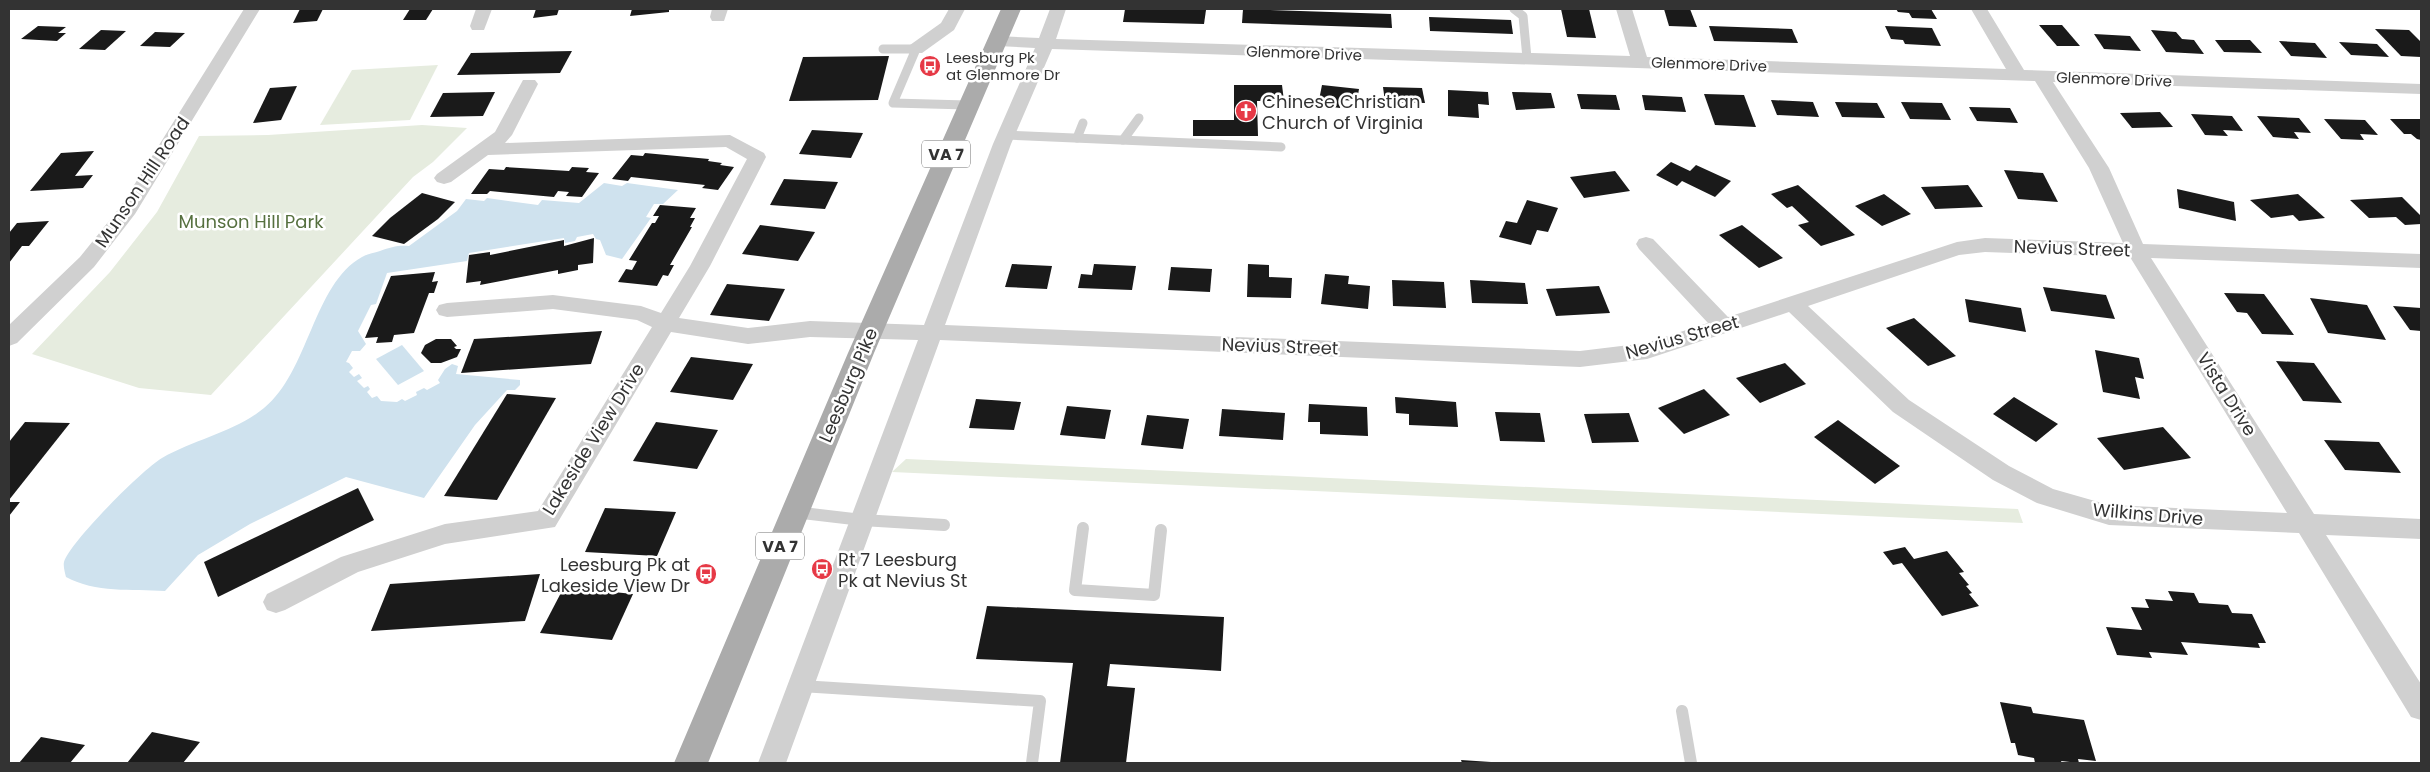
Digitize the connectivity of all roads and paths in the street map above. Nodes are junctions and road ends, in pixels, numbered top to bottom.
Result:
1 (252, 9) edge
2 (484, 9) edge
3 (957, 9) edge
4 (1010, 9) edge
5 (1058, 9) edge
6 (1514, 9) edge
7 (1624, 9) edge
8 (1978, 9) edge
9 (478, 26) dead end
10 (997, 41) junction
11 (1046, 44) junction
12 (883, 49) dead end
13 (916, 49) junction
14 (1527, 58) junction
15 (1640, 62) junction
16 (2030, 76) junction
17 (529, 84) dead end
18 (2421, 89) edge
19 (967, 105) junction
20 (1139, 118) dead end
21 (1083, 123) dead end
22 (1006, 135) junction
23 (1077, 138) junction
24 (1117, 143) junction
25 (1281, 147) dead end
26 (486, 149) junction
27 (444, 178) dead end
28 (1646, 244) dead end
29 (2136, 250) junction
30 (2421, 260) edge
31 (1793, 304) junction
32 (447, 310) dead end
33 (664, 323) junction
34 (1724, 326) junction
35 (871, 330) junction
36 (932, 332) junction
37 (9, 338) edge
38 (794, 512) junction
39 (862, 520) junction
40 (2308, 524) junction
41 (944, 525) dead end
42 (1083, 528) dead end
43 (2421, 529) edge
44 (1161, 530) dead end
45 (276, 602) dead end
46 (801, 686) junction
47 (2421, 708) edge
48 (1682, 710) dead end
49 (691, 763) edge
50 (772, 763) edge
51 (1032, 763) edge
52 (1691, 763) edge

1 - 37 street, Munson Hill Road
2 - 9 street
3 - 13 street
4 - 10 main road, Leesburg Pike / VA 7
5 - 11 street
6 - 14 lane
7 - 15 street
8 - 16 street, Vista Drive
10 - 11 street, Glenmore Drive
10 - 19 main road, Leesburg Pike / VA 7
11 - 14 street, Glenmore Drive
11 - 22 street
12 - 13 lane
13 - 19 lane
14 - 15 street, Glenmore Drive
15 - 16 street, Glenmore Drive
16 - 18 street, Glenmore Drive
16 - 29 street, Vista Drive
17 - 26 street
19 - 35 main road, Leesburg Pike / VA 7
20 - 24 lane
21 - 23 lane
22 - 23 lane
22 - 36 street
23 - 24 lane
24 - 25 lane
26 - 27 street
26 - 33 street, Lakeside View Drive
28 - 34 street
29 - 30 street, Nevius Street
29 - 31 street, Nevius Street
29 - 40 street, Vista Drive
31 - 34 street, Nevius Street
31 - 40 street, Wilkins Drive
32 - 33 street
33 - 35 street
33 - 45 street, Lakeside View Drive
34 - 36 street, Nevius Street
35 - 36 street, Nevius Street
35 - 38 main road, Leesburg Pike / VA 7
36 - 39 street
38 - 39 lane
38 - 49 main road, Leesburg Pike / VA 7
39 - 41 lane
39 - 46 street
40 - 43 street, Wilkins Drive
40 - 47 street, Vista Drive
42 - 44 lane
46 - 50 street
46 - 51 lane
48 - 52 lane

